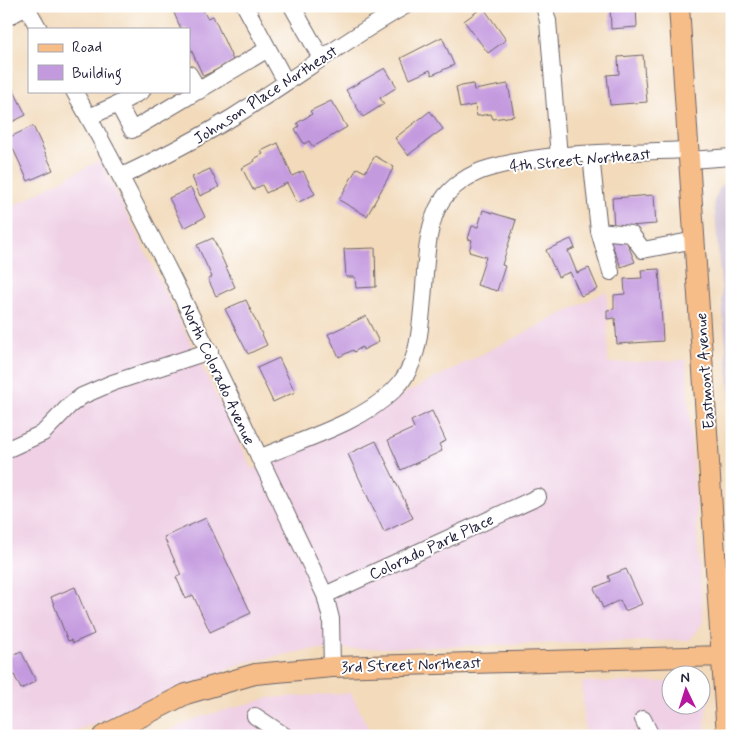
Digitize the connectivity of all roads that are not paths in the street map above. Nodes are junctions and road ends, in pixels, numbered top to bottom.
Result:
1 (245, 6) edge
2 (292, 6) edge
3 (405, 6) edge
4 (544, 6) edge
5 (679, 6) edge
6 (27, 7) edge
7 (6, 18) edge
8 (38, 28) edge
9 (268, 50) junction
10 (321, 58) junction
11 (190, 76) edge
12 (286, 82) junction
13 (199, 90) junction
14 (75, 92) edge
15 (140, 92) edge
16 (118, 104) junction
17 (89, 117) junction
18 (590, 155) junction
19 (690, 155) junction
20 (559, 157) junction
21 (732, 157) edge
22 (122, 176) junction
23 (599, 231) junction
24 (695, 240) junction
25 (611, 272) dead end
26 (210, 351) junction
27 (6, 450) edge
28 (259, 458) junction
29 (538, 497) dead end
30 (325, 595) junction
31 (727, 656) edge
32 (332, 667) junction
33 (255, 716) dead end
34 (643, 719) dead end
35 (104, 736) edge
36 (284, 736) edge
37 (651, 736) edge
38 (727, 736) edge

1 - 9 street
2 - 10 street
3 - 10 street, Johnson Place Northeast
4 - 20 street
5 - 19 main road, Eastmont Avenue
6 - 7 street
6 - 8 street
9 - 12 street
9 - 13 street
10 - 12 street, Johnson Place Northeast
11 - 13 street
12 - 22 street, Johnson Place Northeast
13 - 16 street
14 - 17 street, North Colorado Avenue
15 - 16 street
16 - 17 street
17 - 22 street, North Colorado Avenue
18 - 19 street, 4th Street Northeast
18 - 20 street, 4th Street Northeast
18 - 23 street
19 - 21 street, 4th Street Northeast
19 - 24 main road, Eastmont Avenue
20 - 28 street, 4th Street Northeast
22 - 26 street, North Colorado Avenue
23 - 24 street
23 - 25 street
24 - 31 main road, Eastmont Avenue
26 - 27 street
26 - 28 street, North Colorado Avenue
28 - 30 street, North Colorado Avenue
29 - 30 street, Colorado Park Place
30 - 32 street, North Colorado Avenue
31 - 32 main road, 3rd Street Northeast
31 - 38 main road, Eastmont Avenue
32 - 35 main road, 3rd Street Northeast
33 - 36 street
34 - 37 street

